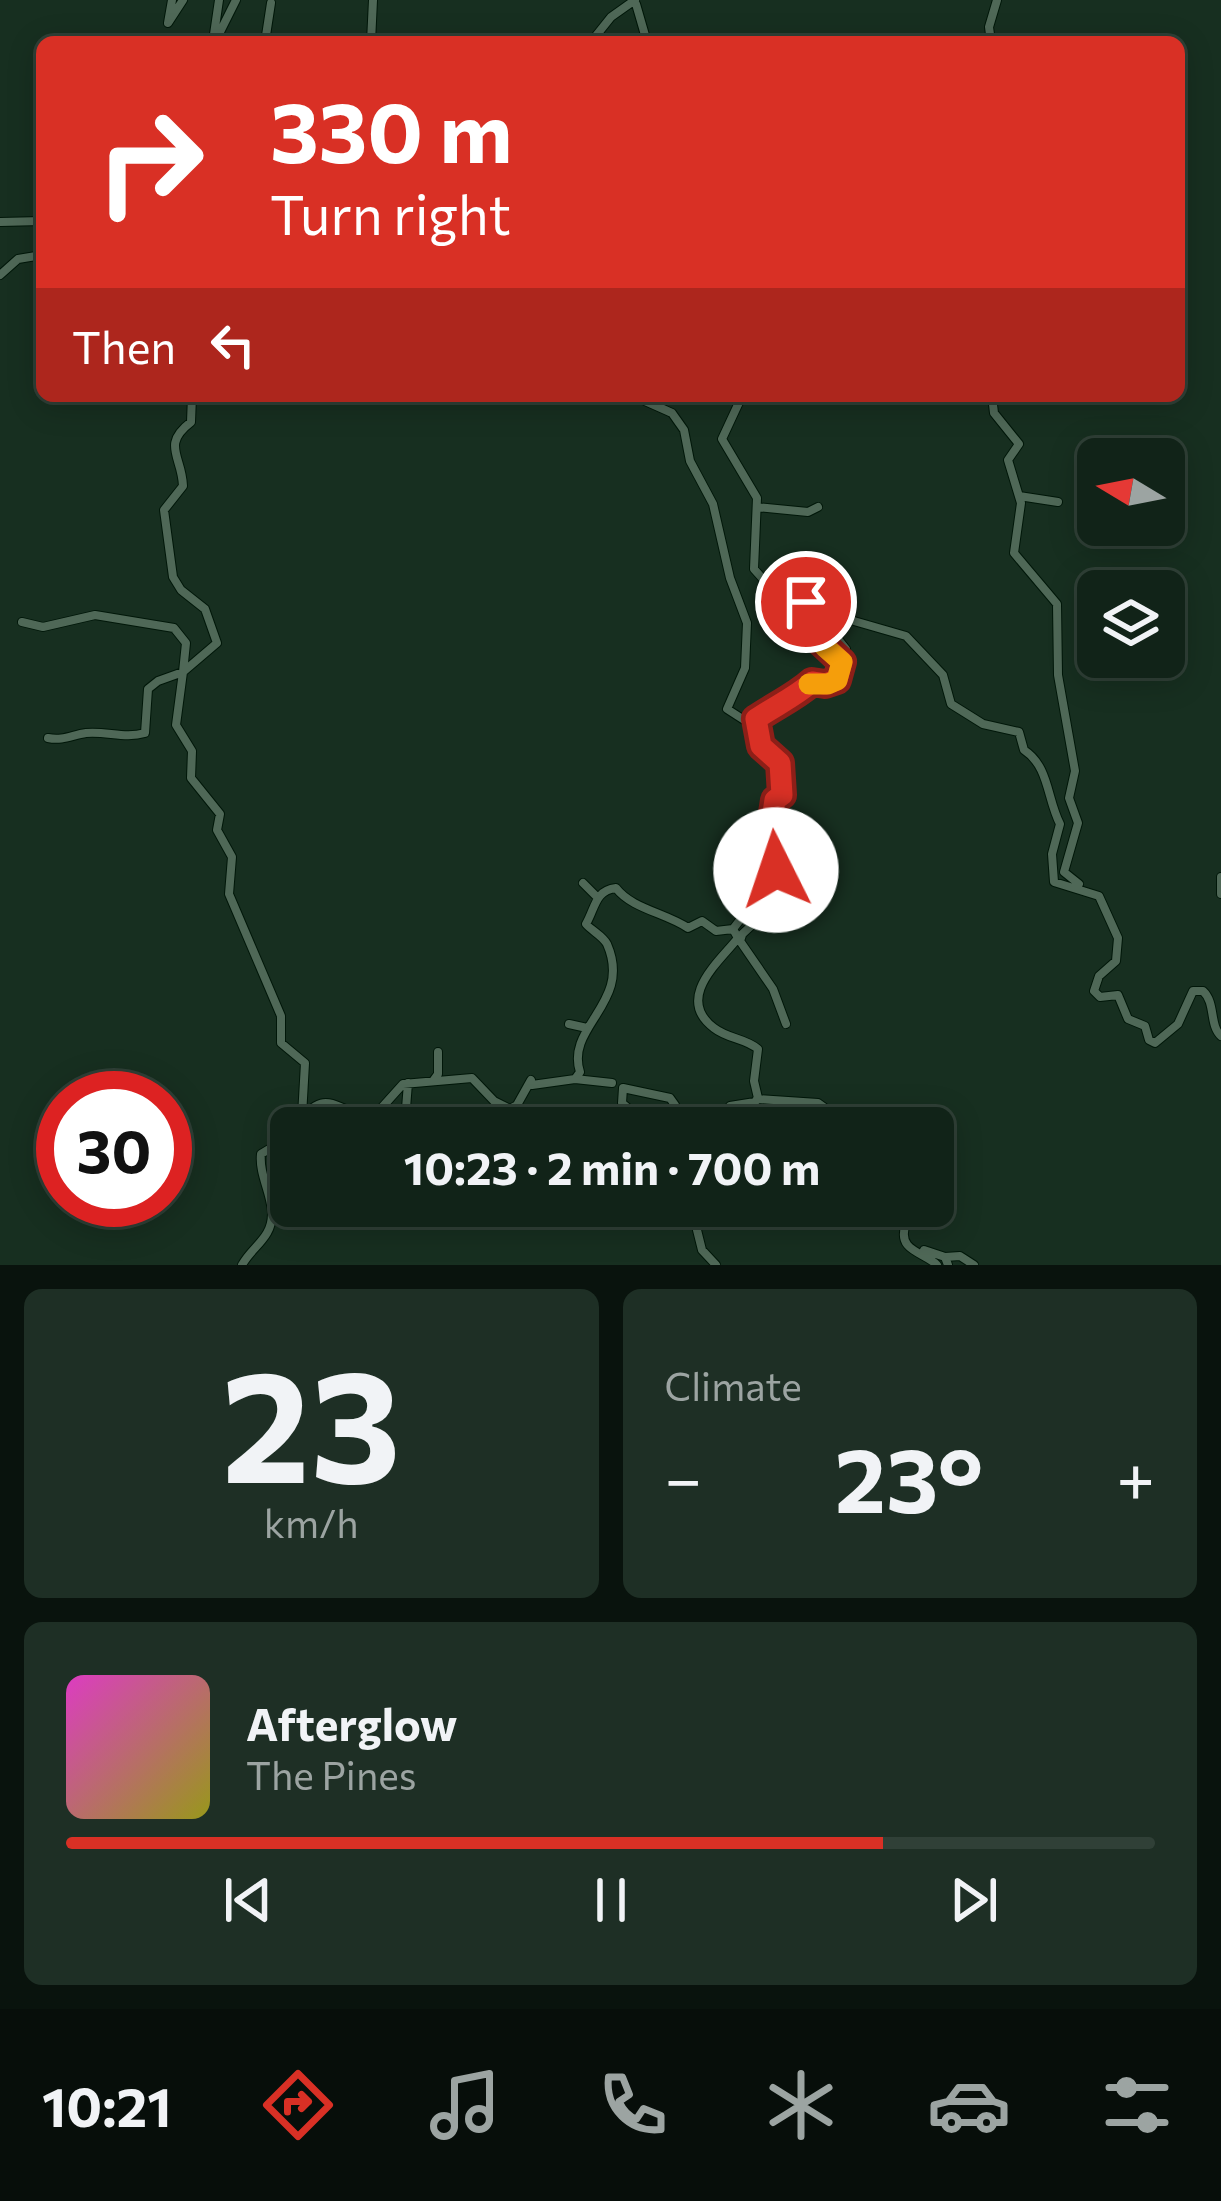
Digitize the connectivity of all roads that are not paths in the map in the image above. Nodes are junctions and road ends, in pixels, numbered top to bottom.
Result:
1 (172, 0) edge
2 (183, 0) edge
3 (219, 0) edge
4 (236, 0) edge
5 (374, 0) edge
6 (997, 0) edge
7 (636, 1) edge
8 (271, 3) dead end
9 (215, 36) edge
10 (217, 36) edge
11 (266, 36) edge
12 (371, 36) edge
13 (596, 36) edge
14 (645, 36) edge
15 (990, 36) edge
16 (36, 221) edge
17 (0, 222) edge
18 (36, 256) edge
19 (0, 275) edge
20 (192, 402) edge
21 (647, 402) edge
22 (739, 402) edge
23 (993, 402) edge
24 (1019, 496) junction
25 (1058, 502) dead end
26 (818, 506) dead end
27 (757, 507) junction
28 (22, 622) dead end
29 (832, 650) junction
30 (183, 672) junction
31 (755, 727) junction
32 (48, 738) dead end
33 (1221, 878) edge
34 (583, 883) dead end
35 (1221, 894) edge
36 (1099, 896) junction
37 (597, 897) junction
38 (769, 910) junction
39 (747, 929) junction
40 (735, 933) junction
41 (569, 1024) dead end
42 (786, 1024) dead end
43 (588, 1028) junction
44 (1221, 1036) edge
45 (438, 1052) dead end
46 (575, 1079) junction
47 (408, 1083) junction
48 (433, 1083) junction
49 (612, 1083) dead end
50 (758, 1099) junction
51 (301, 1107) edge
52 (313, 1107) edge
53 (346, 1107) edge
54 (383, 1107) edge
55 (406, 1107) edge
56 (624, 1107) edge
57 (673, 1107) edge
58 (730, 1107) edge
59 (824, 1107) edge
60 (270, 1149) edge
61 (270, 1210) edge
62 (270, 1224) edge
63 (696, 1227) edge
64 (905, 1227) edge
65 (906, 1243) junction
66 (946, 1261) edge
67 (242, 1265) edge
68 (716, 1265) edge
69 (937, 1265) edge
70 (974, 1265) edge

1 - 2 street
3 - 9 street
4 - 10 street
5 - 12 street
6 - 15 street
7 - 13 street
7 - 14 street
8 - 11 street
16 - 17 street
18 - 19 street
20 - 30 street
21 - 31 street
22 - 27 street
23 - 24 street
24 - 25 street
24 - 36 street
26 - 27 street
27 - 29 street
28 - 30 street
29 - 31 street
29 - 36 street
30 - 32 street
30 - 51 street
31 - 38 street
33 - 35 street
34 - 37 street
36 - 44 street
37 - 40 street
37 - 43 street
38 - 39 street
38 - 40 street
39 - 40 street
39 - 42 street
40 - 50 street
41 - 43 street
43 - 46 street
45 - 48 street
46 - 48 street
46 - 49 street
47 - 48 street
47 - 54 street
47 - 55 street
50 - 58 street
50 - 59 street
52 - 53 street
56 - 57 street
60 - 61 street
62 - 67 street
63 - 68 street
64 - 65 street
65 - 66 street
65 - 69 street
66 - 70 street

